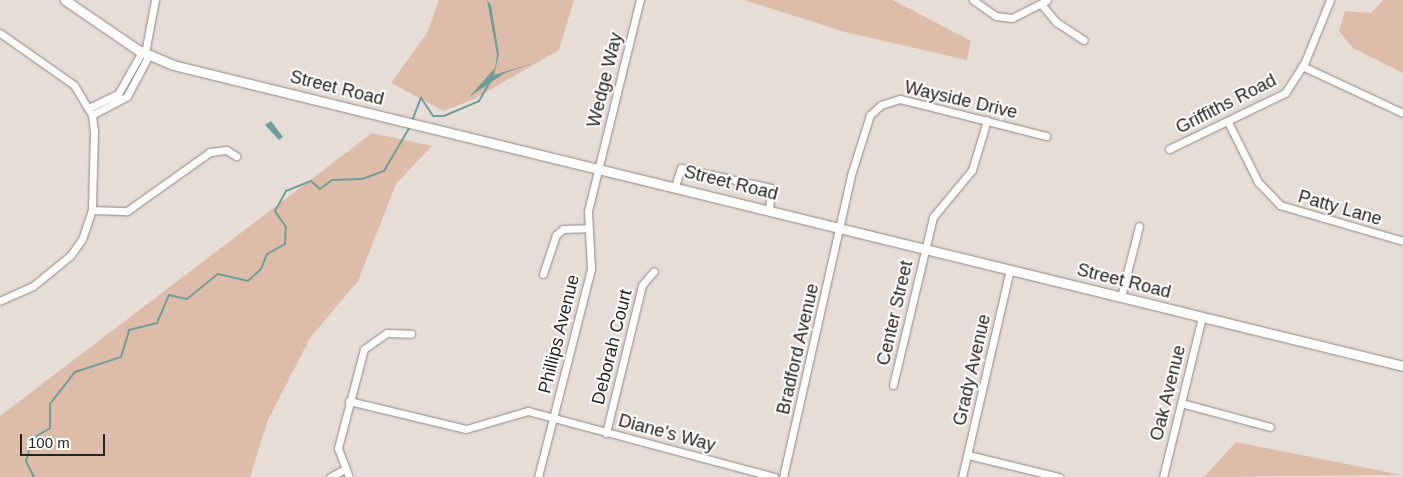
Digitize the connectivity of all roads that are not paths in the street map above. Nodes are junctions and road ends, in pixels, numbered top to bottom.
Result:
1 (65, 0) edge
2 (155, 0) edge
3 (640, 0) edge
4 (973, 0) edge
5 (1330, 0) edge
6 (1044, 2) edge
7 (0, 33) edge
8 (1084, 40) dead end
9 (145, 54) junction
10 (1302, 66) junction
11 (90, 111) junction
12 (1403, 113) edge
13 (987, 120) junction
14 (1228, 122) junction
15 (1046, 136) dead end
16 (1169, 149) dead end
17 (236, 156) dead end
18 (598, 168) junction
19 (675, 186) junction
20 (769, 209) junction
21 (92, 210) junction
22 (1139, 226) dead end
23 (587, 228) junction
24 (842, 228) junction
25 (1403, 241) edge
26 (926, 248) junction
27 (1010, 269) junction
28 (654, 271) dead end
29 (543, 274) dead end
30 (1121, 297) junction
31 (0, 301) edge
32 (1202, 316) junction
33 (411, 334) dead end
34 (1403, 366) edge
35 (893, 385) dead end
36 (349, 401) junction
37 (1181, 403) junction
38 (553, 419) junction
39 (1270, 427) dead end
40 (606, 433) junction
41 (968, 455) junction
42 (343, 470) junction
43 (330, 477) edge
44 (349, 477) edge
45 (538, 477) edge
46 (774, 477) edge
47 (783, 477) edge
48 (962, 477) edge
49 (1060, 477) edge
50 (1163, 477) edge

1 - 9 main road, Street Road
2 - 9 street
3 - 18 street, Wedge Way
4 - 6 street
5 - 10 street, Griffiths Road
6 - 8 street
7 - 11 street
9 - 11 street
9 - 18 main road, Street Road
10 - 12 street
10 - 14 street, Griffiths Road
11 - 21 street
13 - 15 street, Wayside Drive
13 - 24 street, Wayside Drive
13 - 26 street, Center Street
14 - 16 street, Griffiths Road
14 - 25 street, Patty Lane
17 - 21 street
18 - 19 main road, Street Road
18 - 23 street, Phillips Avenue
19 - 20 main road, Street Road
19 - 20 street
20 - 24 main road, Street Road
21 - 31 street
22 - 30 street
23 - 29 street
23 - 38 street, Phillips Avenue
24 - 26 main road, Street Road
24 - 47 street, Bradford Avenue
26 - 27 main road, Street Road
26 - 35 street, Center Street
27 - 30 main road, Street Road
27 - 41 street, Grady Avenue
28 - 40 street, Deborah Court
30 - 32 main road, Street Road
32 - 34 main road, Street Road
32 - 37 street, Oak Avenue
33 - 36 street
36 - 38 street, Diane's Way
36 - 42 street
37 - 39 street
37 - 50 street, Oak Avenue
38 - 40 street, Diane's Way
38 - 45 street, Phillips Avenue
40 - 46 street, Diane's Way
41 - 48 street, Grady Avenue
41 - 49 street
42 - 43 street
42 - 44 street

